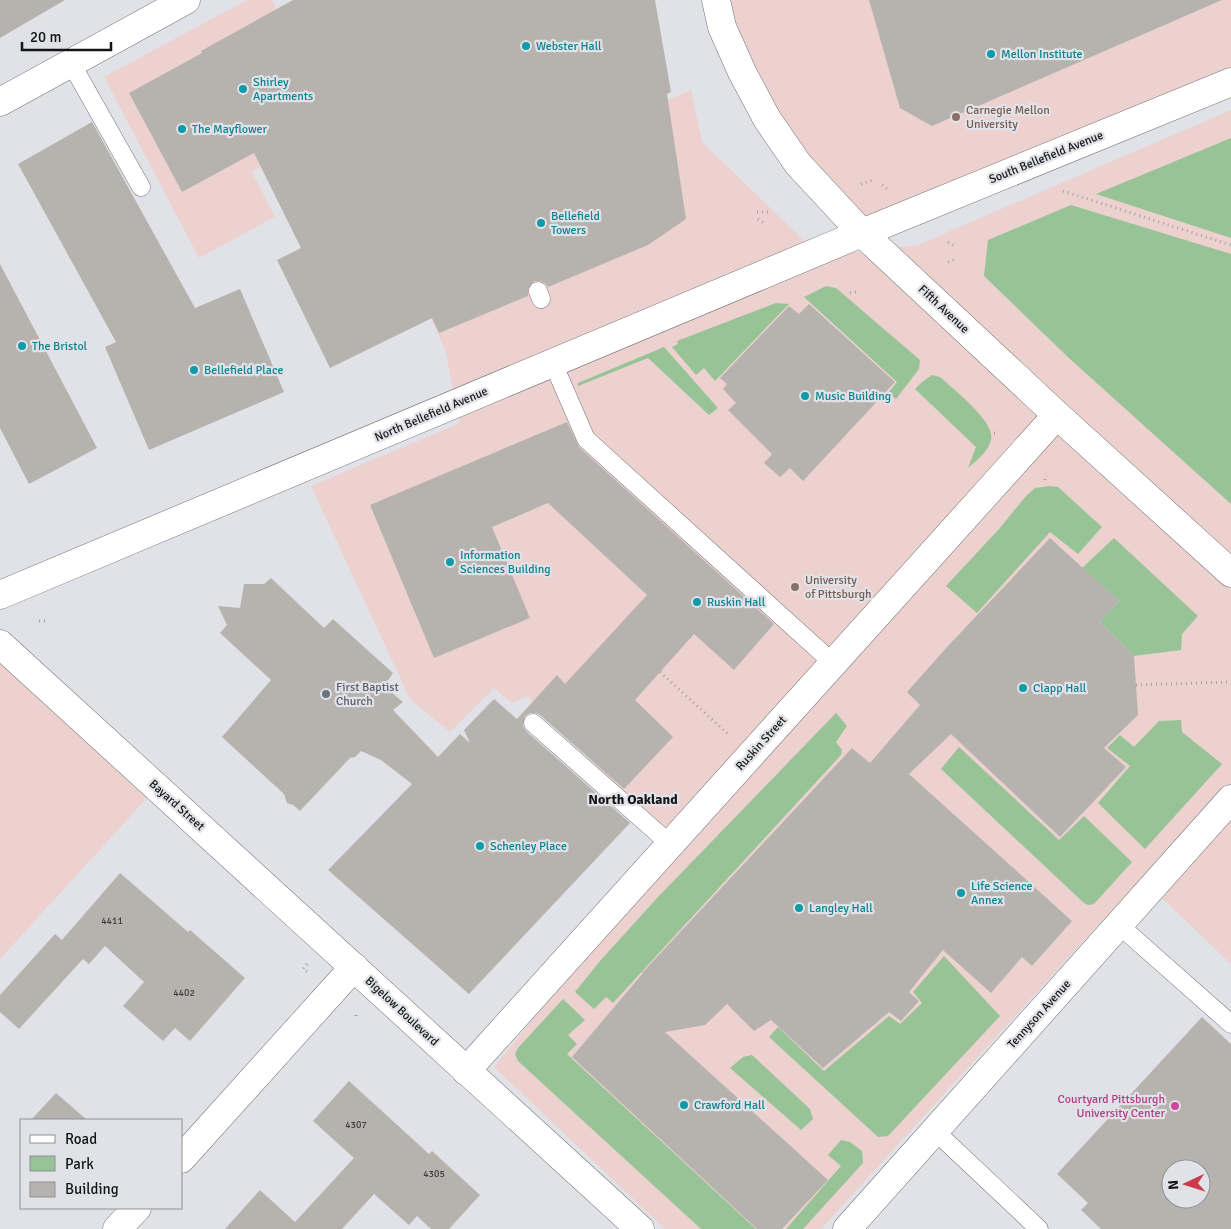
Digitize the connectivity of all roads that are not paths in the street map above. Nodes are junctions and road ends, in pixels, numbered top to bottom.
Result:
1 (186, 0) edge
2 (716, 0) edge
3 (71, 63) junction
4 (1231, 82) edge
5 (0, 102) edge
6 (141, 187) dead end
7 (862, 232) junction
8 (553, 363) junction
9 (1057, 415) junction
10 (1231, 573) edge
11 (0, 595) edge
12 (0, 644) edge
13 (833, 663) junction
14 (533, 723) dead end
15 (1231, 799) edge
16 (670, 844) junction
17 (1119, 925) junction
18 (354, 967) junction
19 (1231, 1024) edge
20 (466, 1071) junction
21 (935, 1131) junction
22 (182, 1158) edge
23 (136, 1209) edge
24 (117, 1229) edge
25 (640, 1229) edge
26 (848, 1229) edge
27 (1039, 1229) edge

1 - 3 main road
2 - 7 main road, Fifth Avenue
3 - 5 main road
3 - 6 lane
4 - 7 main road, South Bellefield Avenue
7 - 8 main road, North Bellefield Avenue
7 - 9 main road, Fifth Avenue
8 - 11 main road, North Bellefield Avenue
8 - 13 lane
9 - 10 main road, Fifth Avenue
9 - 13 main road, Ruskin Street
12 - 18 main road, Bayard Street
13 - 16 main road, Ruskin Street
14 - 16 lane
15 - 17 main road, Tennyson Avenue
16 - 20 main road, Ruskin Street
17 - 19 lane
17 - 21 main road, Tennyson Avenue
18 - 20 main road, Bigelow Boulevard
18 - 22 main road, Bigelow Boulevard
20 - 25 main road, Bigelow Boulevard
21 - 26 main road, Tennyson Avenue
21 - 27 lane
23 - 24 main road

